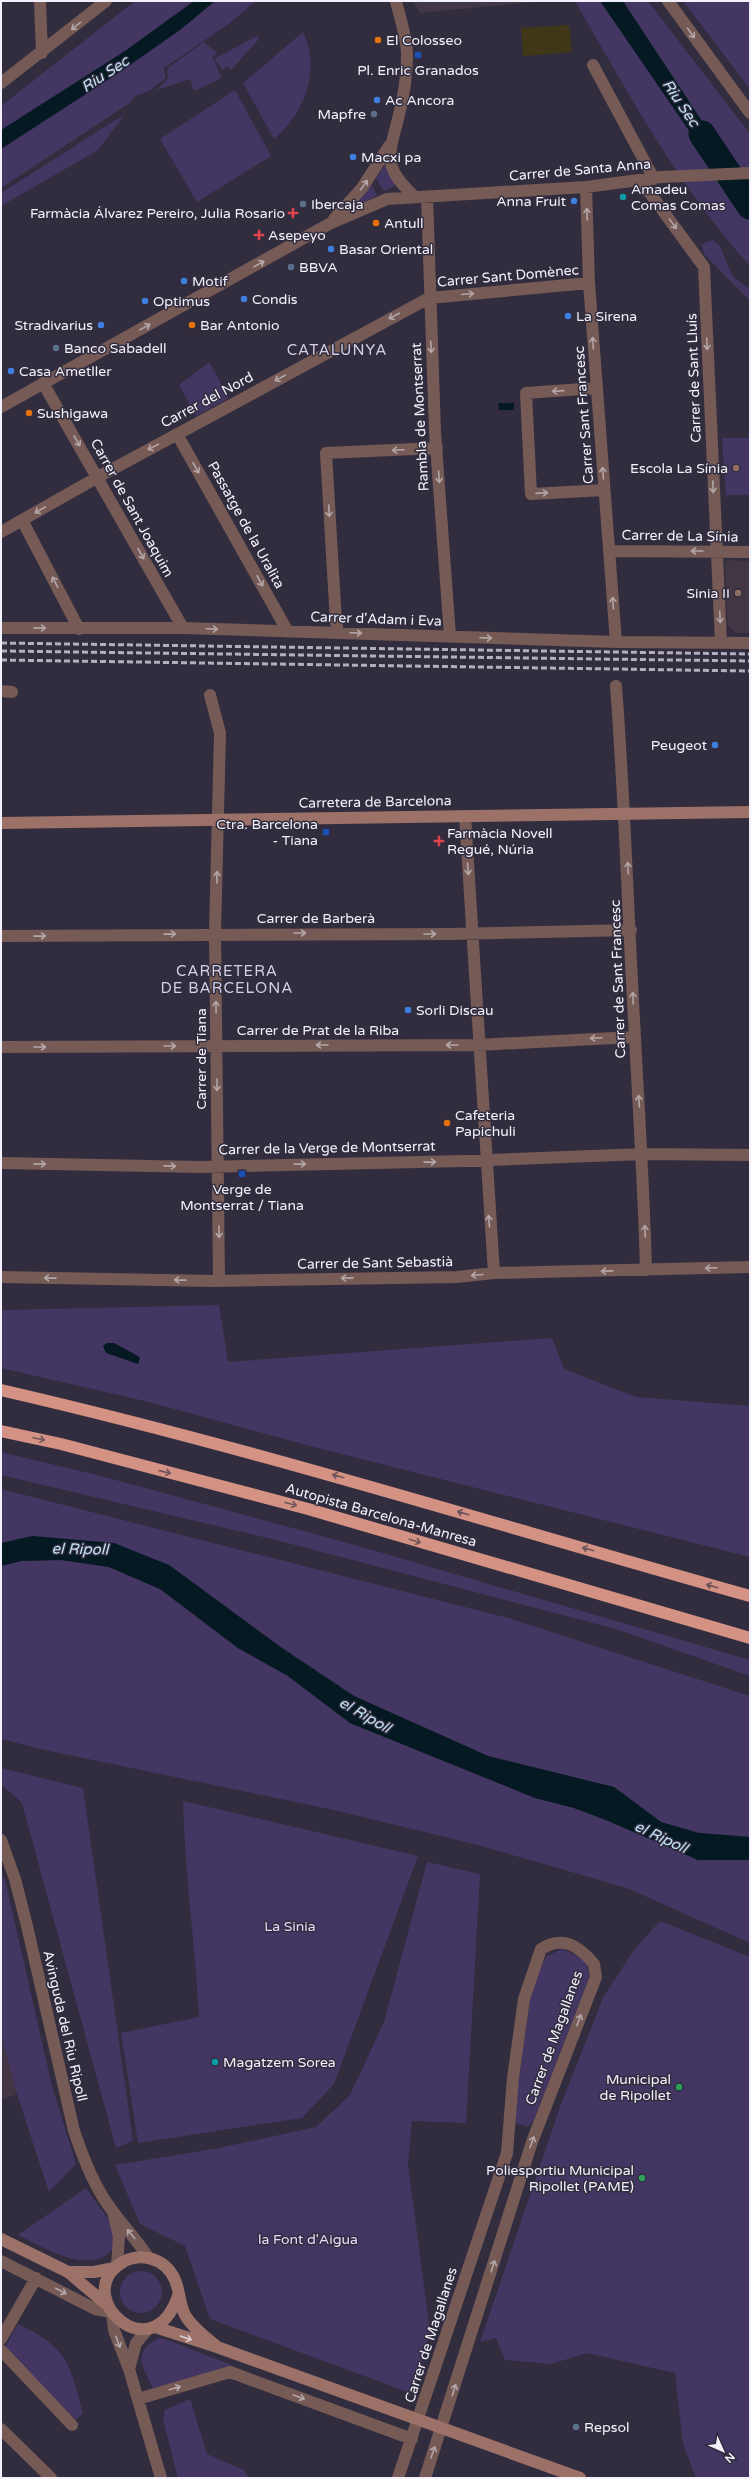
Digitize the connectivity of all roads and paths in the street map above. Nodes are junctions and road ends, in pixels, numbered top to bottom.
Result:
1 (40, 1) edge
2 (106, 1) edge
3 (396, 1) edge
4 (668, 1) edge
5 (42, 54) junction
6 (593, 65) dead end
7 (1, 84) edge
8 (750, 113) edge
9 (390, 144) junction
10 (750, 173) edge
11 (658, 178) junction
12 (641, 181) junction
13 (586, 187) junction
14 (414, 196) junction
15 (427, 197) junction
16 (329, 224) junction
17 (589, 284) junction
18 (429, 298) junction
19 (43, 383) junction
20 (597, 388) junction
21 (1, 407) edge
22 (177, 434) junction
23 (437, 448) junction
24 (98, 477) junction
25 (604, 490) junction
26 (22, 520) junction
27 (1, 532) edge
28 (716, 550) junction
29 (609, 551) junction
30 (750, 552) edge
31 (1, 628) edge
32 (183, 628) junction
33 (79, 629) junction
34 (288, 632) junction
35 (338, 633) junction
36 (450, 636) junction
37 (616, 642) junction
38 (721, 643) junction
39 (750, 643) edge
40 (616, 686) dead end
41 (210, 695) dead end
42 (750, 812) edge
43 (625, 814) junction
44 (465, 816) junction
45 (218, 820) junction
46 (1, 823) edge
47 (631, 930) junction
48 (472, 933) junction
49 (215, 934) junction
50 (1, 936) edge
51 (634, 1037) junction
52 (478, 1045) junction
53 (217, 1046) junction
54 (1, 1047) edge
55 (643, 1154) junction
56 (750, 1155) edge
57 (485, 1160) junction
58 (1, 1163) edge
59 (217, 1165) junction
60 (750, 1267) edge
61 (646, 1270) junction
62 (494, 1274) junction
63 (1, 1277) edge
64 (219, 1280) junction
65 (1, 1390) edge
66 (1, 1431) edge
67 (750, 1596) edge
68 (750, 1638) edge
69 (1, 1840) edge
70 (113, 2213) junction
71 (1, 2239) edge
72 (148, 2257) junction
73 (1, 2261) edge
74 (116, 2267) junction
75 (68, 2272) junction
76 (36, 2278) junction
77 (178, 2296) junction
78 (110, 2310) junction
79 (151, 2328) junction
80 (1, 2339) edge
81 (217, 2347) junction
82 (1, 2350) edge
83 (129, 2369) junction
84 (138, 2399) junction
85 (419, 2419) junction
86 (72, 2425) dead end
87 (442, 2427) junction
88 (1, 2429) edge
89 (5, 2438) edge
90 (412, 2439) junction
91 (51, 2478) edge
92 (161, 2478) edge
93 (398, 2478) edge
94 (425, 2478) edge
95 (580, 2478) edge

1 - 5 street
2 -> 5 street
3 - 9 street
4 -> 8 street
5 - 7 street
6 - 11 street
9 - 14 street
16 -> 9 street
10 - 11 street, Carrer de Santa Anna
11 - 12 street, Carrer de Santa Anna
12 - 13 street, Carrer de Santa Anna
12 -> 28 street, Carrer de Sant Lluís
13 - 15 street, Carrer de Santa Anna
17 -> 13 street, Carrer Sant Francesc
14 - 15 street, Carrer de Santa Anna
14 - 16 street, Carrer de Santa Anna
15 - 18 street, Rambla de Montserrat
19 -> 16 street
18 -> 17 street, Carrer Sant Domènec
20 -> 17 street, Carrer Sant Francesc
18 -> 22 street, Carrer del Nord
18 -> 23 street, Rambla de Montserrat
19 - 21 street
19 -> 24 street, Carrer de Sant Joaquim
25 -> 20 street, Carrer Sant Francesc
20 -> 25 street
22 -> 24 street, Carrer del Nord
22 -> 34 street, Passatge de la Uralita
23 -> 35 street
23 -> 36 street, Rambla de Montserrat
24 -> 26 street, Carrer del Nord
24 -> 32 street, Carrer de Sant Joaquim
25 - 29 street, Carrer Sant Francesc
26 - 27 street, Carrer del Nord
33 -> 26 street
28 -> 29 street, Carrer de La Sínia
28 - 30 street, Carrer de La Sínia
28 -> 38 street, Carrer de Sant Lluís
37 -> 29 street, Carrer Sant Francesc
31 -> 33 street, Carrer d'Adam i Eva
32 - 33 street, Carrer d'Adam i Eva
32 -> 34 street, Carrer d'Adam i Eva
34 - 35 street, Carrer d'Adam i Eva
35 -> 36 street, Carrer d'Adam i Eva
36 -> 37 street, Carrer d'Adam i Eva
37 - 38 street, Carrer d'Adam i Eva
38 - 39 street, Carrer d'Adam i Eva
40 - 43 street, Carrer de Sant Francesc
41 - 45 street, Carrer de Tiana
42 - 43 main road, Carretera de Barcelona
43 - 44 main road, Carretera de Barcelona
47 -> 43 street, Carrer de Sant Francesc
44 - 45 main road, Carretera de Barcelona
44 -> 48 street
45 - 46 main road, Carretera de Barcelona
49 -> 45 street, Carrer de Tiana
47 - 48 street, Carrer de Barberà
51 -> 47 street, Carrer de Sant Francesc
49 -> 48 street, Carrer de Barberà
48 - 52 street
50 -> 49 street, Carrer de Barberà
53 -> 49 street, Carrer de Tiana
51 -> 52 street, Carrer de Prat de la Riba
55 -> 51 street, Carrer de Sant Francesc
52 -> 53 street, Carrer de Prat de la Riba
52 - 57 street
54 -> 53 street, Carrer de Prat de la Riba
53 -> 59 street, Carrer de Tiana
55 - 56 street, Carrer de la Verge de Montserrat
55 - 57 street, Carrer de la Verge de Montserrat
61 -> 55 street, Carrer de Sant Francesc
59 -> 57 street, Carrer de la Verge de Montserrat
62 -> 57 street
58 -> 59 street, Carrer de la Verge de Montserrat
59 -> 64 street, Carrer de Tiana
60 -> 61 street, Carrer de Sant Sebastià
61 -> 62 street, Carrer de Sant Sebastià
62 -> 64 street, Carrer de Sant Sebastià
64 -> 63 street, Carrer de Sant Sebastià
67 -> 65 highway, Autopista Barcelona-Manresa
66 -> 68 highway, Autopista Barcelona-Manresa
69 - 70 street, Avinguda del Riu Ripoll
72 -> 70 street, Avinguda del Riu Ripoll
70 - 74 street, Avinguda del Riu Ripoll
71 - 75 main road
72 - 74 main road
72 - 77 main road
73 - 76 street
74 - 75 main road
74 - 78 main road
75 - 78 main road
76 -> 78 street
76 - 80 street
77 - 79 main road
77 - 81 main road
78 - 79 main road
78 -> 83 street
79 -> 81 main road
79 - 83 street
81 - 85 main road
82 - 86 street
83 - 84 street
84 -> 90 street
84 - 92 street
85 - 87 main road
87 -> 85 street, Carrer de Magallanes
85 - 90 street, Carrer de Magallanes
94 -> 87 street, Carrer de Magallanes
87 - 95 main road
88 - 89 street
89 - 91 street
90 - 93 street, Carrer de Magallanes

